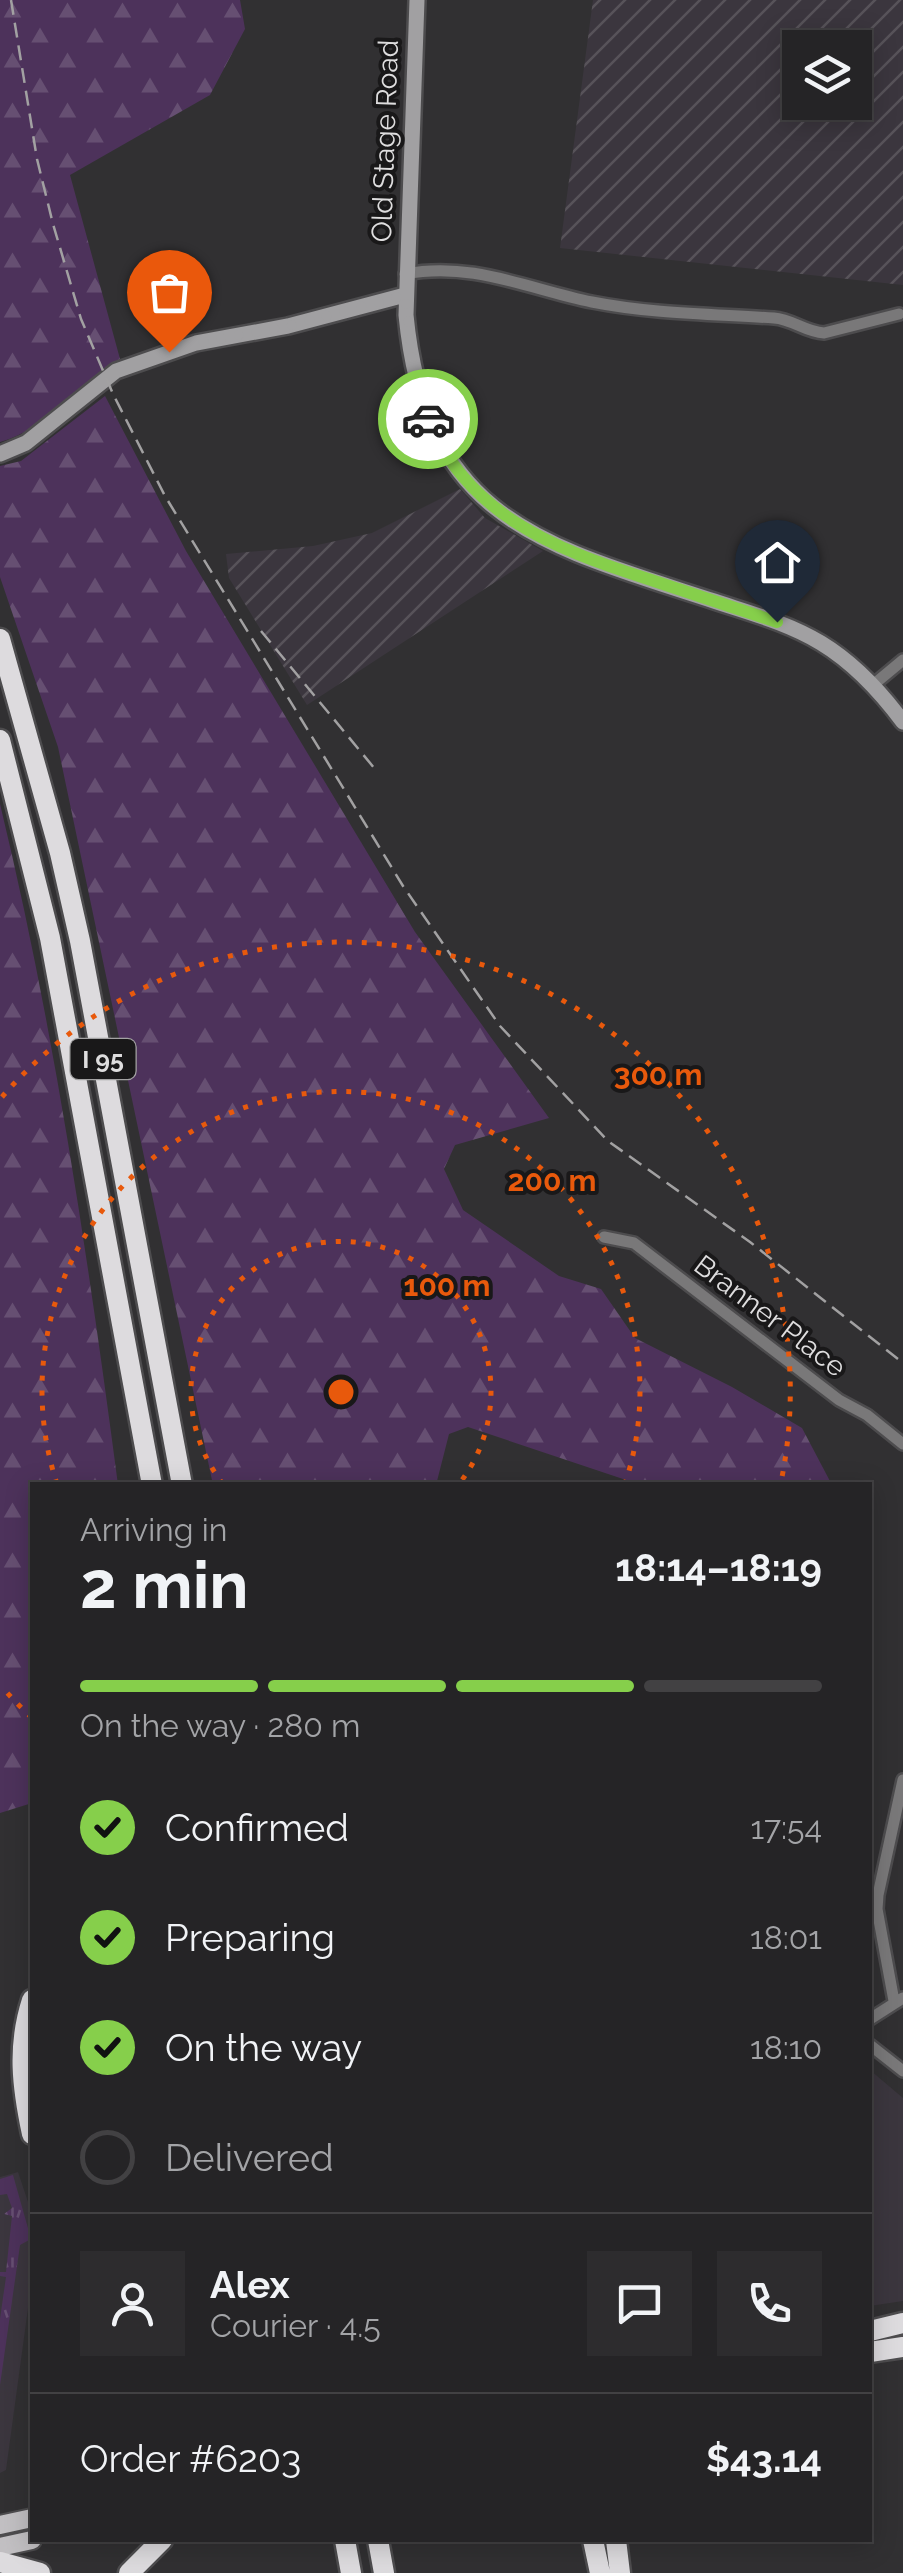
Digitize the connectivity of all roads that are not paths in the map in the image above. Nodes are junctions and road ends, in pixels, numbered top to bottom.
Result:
1 (417, 0) edge
2 (405, 274) junction
3 (405, 295) junction
4 (899, 314) dead end
5 (0, 454) edge
6 (0, 638) edge
7 (903, 660) edge
8 (873, 685) junction
9 (903, 722) edge
10 (0, 740) edge
11 (604, 1237) dead end
12 (903, 1444) edge
13 (151, 1482) edge
14 (181, 1482) edge
15 (903, 1780) edge
16 (899, 2000) edge
17 (30, 2011) edge
18 (872, 2018) edge
19 (872, 2047) edge
20 (903, 2072) edge
21 (30, 2120) edge
22 (903, 2323) edge
23 (872, 2331) edge
24 (903, 2347) edge
25 (872, 2352) edge
26 (30, 2518) edge
27 (0, 2525) edge
28 (30, 2540) edge
29 (160, 2542) edge
30 (378, 2542) edge
31 (593, 2542) edge
32 (616, 2542) edge
33 (0, 2547) edge
34 (0, 2562) edge
35 (40, 2573) edge
36 (129, 2573) edge
37 (384, 2573) edge
38 (600, 2573) edge
39 (620, 2573) edge

1 - 2 street, Old Stage Road
2 - 3 street, Old Stage Road
2 - 4 street
3 - 5 street
3 - 8 street, Old Stage Road
6 - 14 highway, I 95
7 - 8 street
8 - 9 street, Old Stage Road
10 - 13 highway, I 95
11 - 12 street, Branner Place
15 - 16 street
16 - 18 street
17 - 21 highway
19 - 20 street
22 - 23 highway
24 - 25 highway
26 - 27 main road
28 - 33 main road
29 - 36 highway
30 - 37 highway
31 - 38 highway
32 - 39 highway
34 - 35 highway

